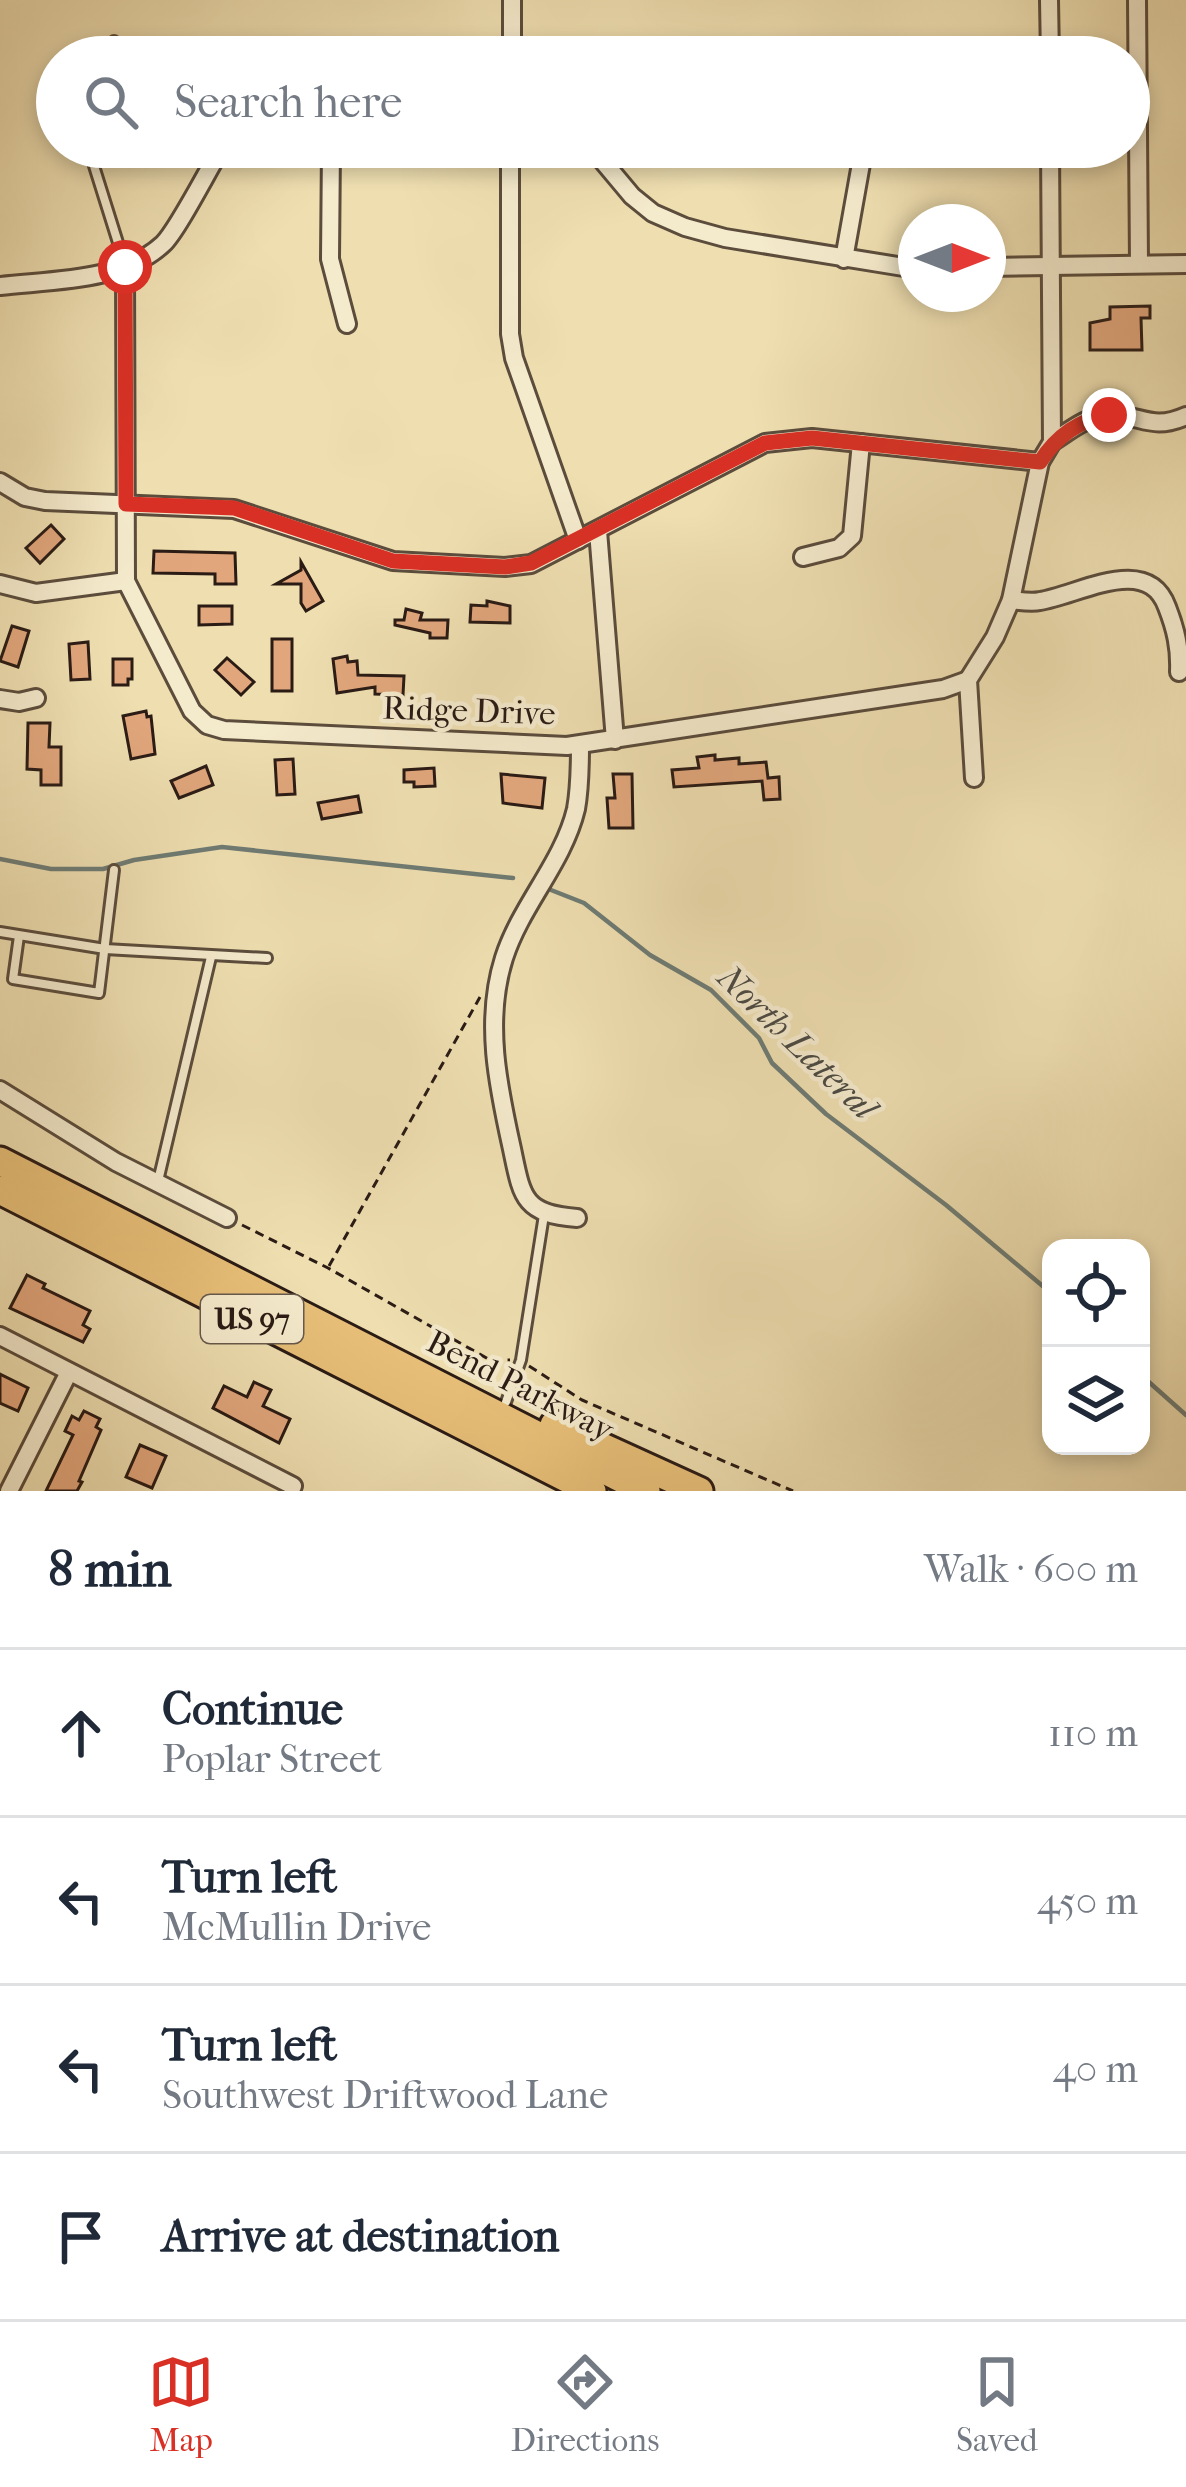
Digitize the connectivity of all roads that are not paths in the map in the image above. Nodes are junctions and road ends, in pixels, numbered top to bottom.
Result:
1 (512, 0) edge
2 (1049, 0) edge
3 (1137, 0) edge
4 (512, 36) edge
5 (1050, 36) edge
6 (1137, 36) edge
7 (95, 168) edge
8 (209, 168) edge
9 (332, 168) edge
10 (510, 168) edge
11 (611, 168) edge
12 (860, 168) edge
13 (1050, 168) edge
14 (1138, 168) edge
15 (844, 259) junction
16 (1139, 264) junction
17 (1186, 264) edge
18 (1050, 265) junction
19 (898, 266) edge
20 (1006, 266) edge
21 (125, 267) junction
22 (0, 286) edge
23 (347, 325) dead end
24 (1186, 416) edge
25 (1052, 442) junction
26 (861, 443) junction
27 (1040, 462) junction
28 (0, 482) edge
29 (126, 504) junction
30 (598, 531) junction
31 (578, 540) junction
32 (803, 557) dead end
33 (126, 581) junction
34 (0, 584) edge
35 (1011, 600) junction
36 (1179, 672) dead end
37 (968, 680) junction
38 (35, 698) dead end
39 (0, 699) edge
40 (615, 740) junction
41 (580, 745) junction
42 (974, 778) dead end
43 (114, 870) dead end
44 (0, 932) edge
45 (19, 936) junction
46 (105, 949) junction
47 (211, 956) junction
48 (267, 958) dead end
49 (0, 1090) edge
50 (0, 1161) edge
51 (157, 1183) junction
52 (0, 1190) edge
53 (544, 1215) junction
54 (227, 1218) road end
55 (577, 1218) dead end
56 (0, 1336) edge
57 (362, 1346) junction
58 (69, 1372) junction
59 (506, 1402) junction
60 (503, 1447) junction
61 (292, 1486) dead end
62 (9, 1491) edge
63 (570, 1491) edge
64 (592, 1491) edge
65 (646, 1491) edge
66 (699, 1491) edge

1 - 4 street
2 - 5 street
3 - 6 street
7 - 21 lane
8 - 21 street
9 - 23 street
10 - 31 street
11 - 15 street
12 - 15 street
13 - 18 street
14 - 16 street
15 - 19 street
16 - 17 street
16 - 18 street
18 - 20 street
18 - 25 street
21 - 22 street
21 - 29 street, Ridge Drive
24 - 25 street
25 - 27 street
26 - 27 street
26 - 30 street
26 - 32 street
27 - 35 street
28 - 29 street
29 - 31 street
29 - 33 street, Ridge Drive
30 - 31 street
30 - 40 street
33 - 34 street
33 - 41 street, Ridge Drive
35 - 36 street
35 - 37 street
37 - 40 street, Ridge Drive
37 - 42 street
38 - 39 street
40 - 41 street, Ridge Drive
41 - 53 street
43 - 46 lane
44 - 45 lane
45 - 46 lane
45 - 46 lane
46 - 47 lane
47 - 48 lane
47 - 51 lane
49 - 51 street
50 - 57 highway, US 97
51 - 54 street
52 - 60 highway, US 97
53 - 55 street
53 - 59 lane
56 - 58 street
57 - 59 highway
57 - 65 highway, Bend Parkway / US 97
58 - 61 street
58 - 62 street
59 - 66 highway
60 - 63 highway
60 - 64 highway, Bend Parkway / US 97

